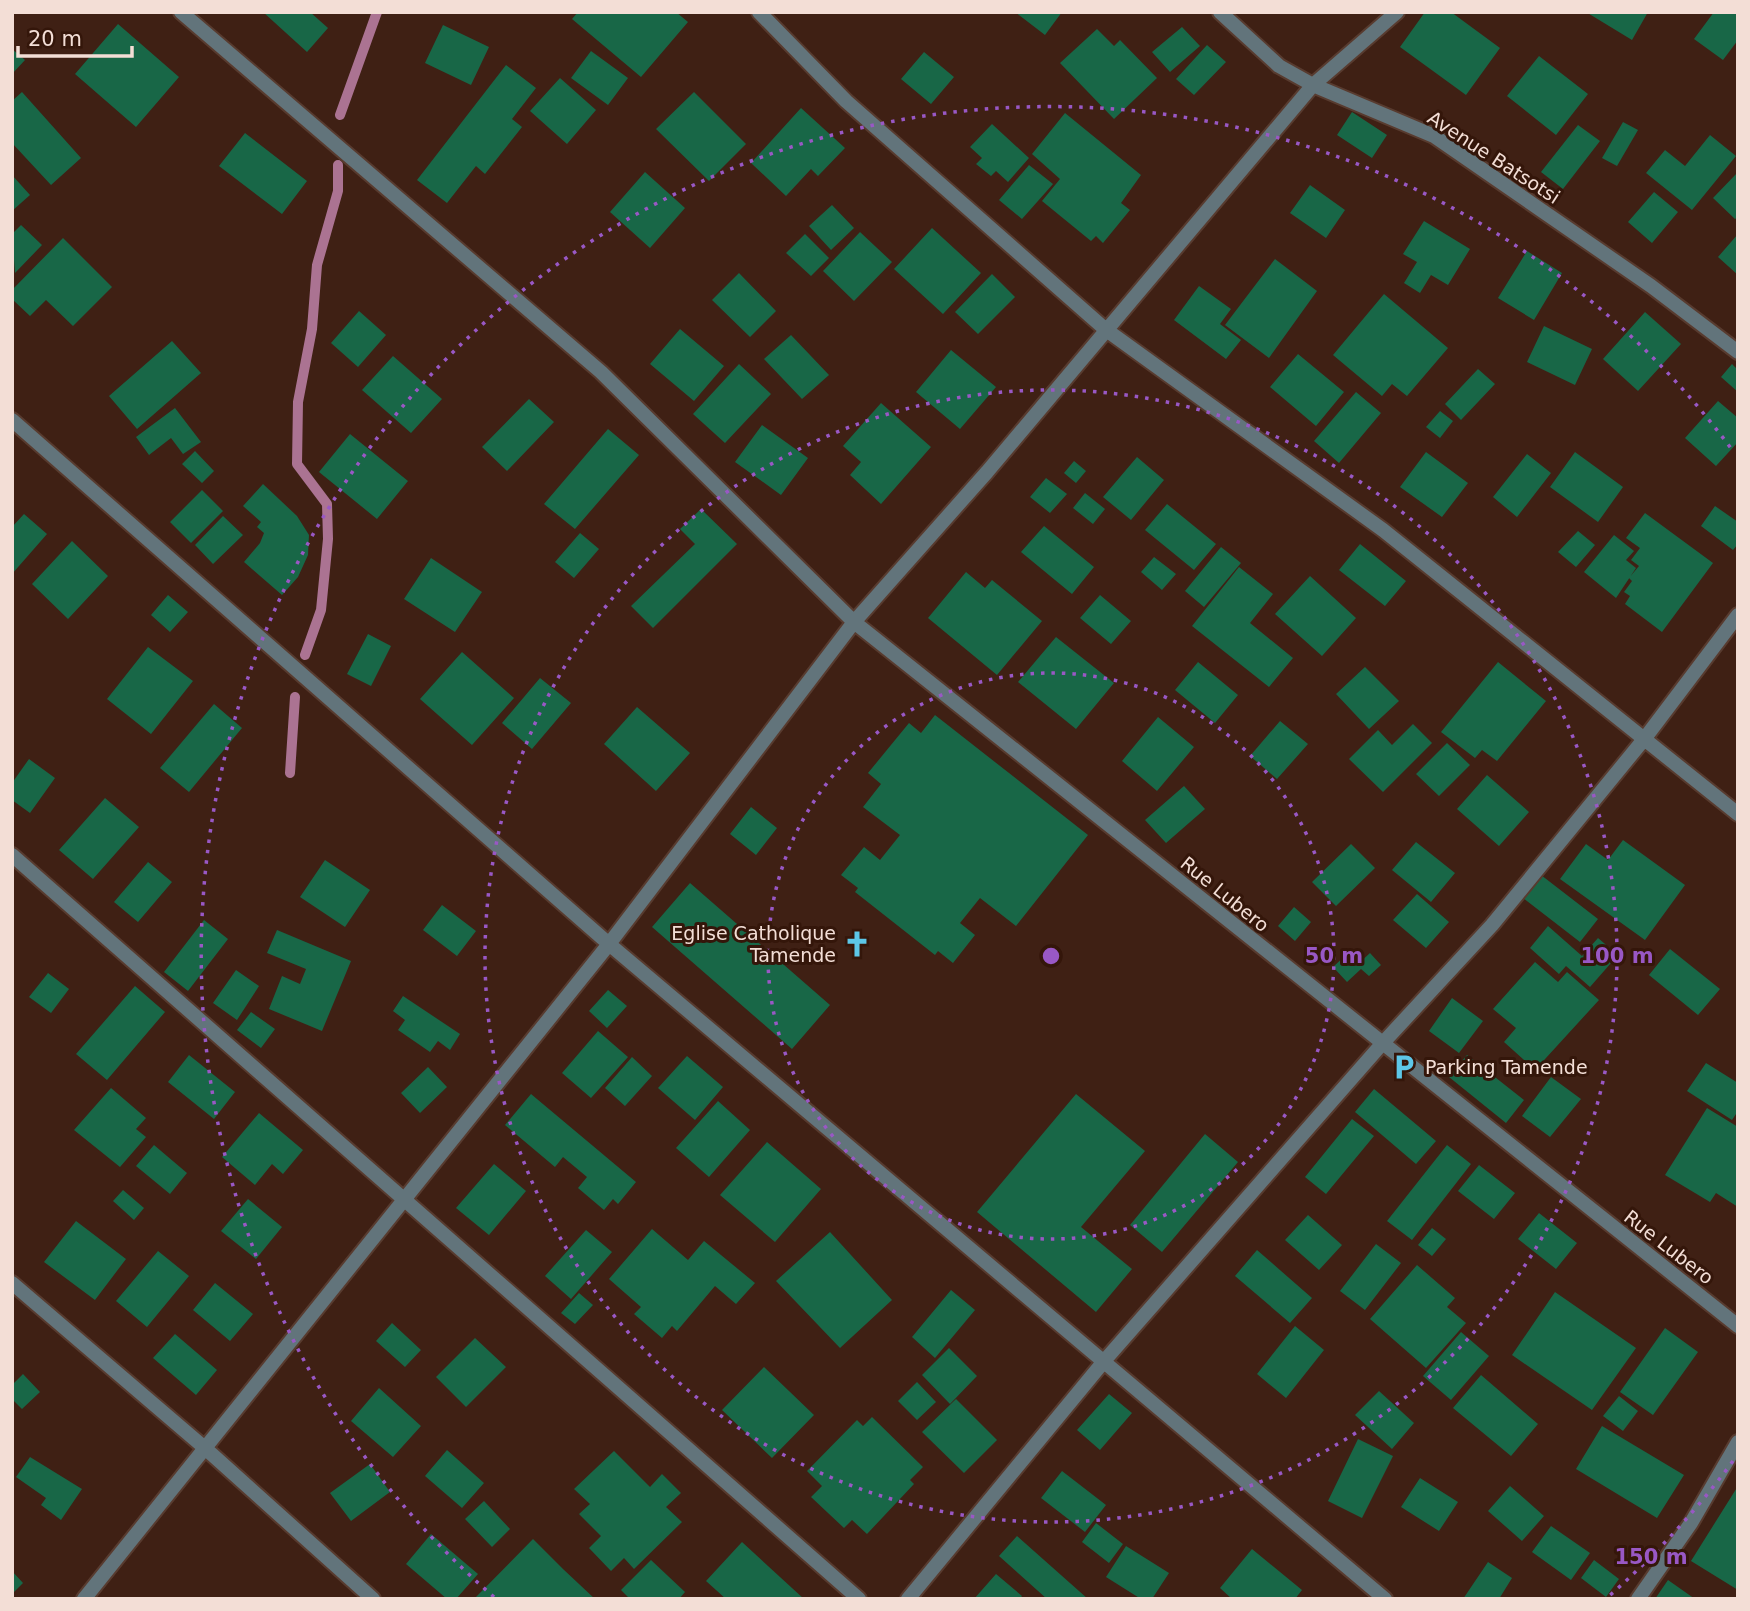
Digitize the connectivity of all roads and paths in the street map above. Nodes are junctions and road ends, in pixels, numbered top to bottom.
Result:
1 (181, 12) edge
2 (759, 12) edge
3 (1220, 12) edge
4 (1397, 12) edge
5 (1313, 85) junction
6 (1105, 329) junction
7 (1738, 352) edge
8 (12, 420) edge
9 (1738, 615) edge
10 (854, 622) junction
11 (1645, 738) junction
12 (1738, 814) edge
13 (12, 855) edge
14 (609, 944) junction
15 (1381, 1045) junction
16 (405, 1200) junction
17 (12, 1283) edge
18 (1738, 1326) edge
19 (1105, 1360) junction
20 (1738, 1442) edge
21 (206, 1448) junction
22 (84, 1599) edge
23 (373, 1599) edge
24 (859, 1599) edge
25 (908, 1599) edge
26 (1385, 1599) edge
27 (1639, 1599) edge

1 - 10 street, Rue Lubero
2 - 6 street
3 - 5 street, Avenue Batsotsi
4 - 5 street
5 - 6 street
5 - 7 street, Avenue Batsotsi
6 - 10 street
6 - 11 street
8 - 14 street
9 - 11 street
10 - 14 street
10 - 15 street, Rue Lubero
11 - 12 street
11 - 15 street
13 - 16 street
14 - 16 street
14 - 19 street
15 - 18 street, Rue Lubero
15 - 19 street
16 - 21 street
16 - 24 street
17 - 21 street
19 - 25 street
19 - 26 street
20 - 27 street
21 - 22 street
21 - 23 street

